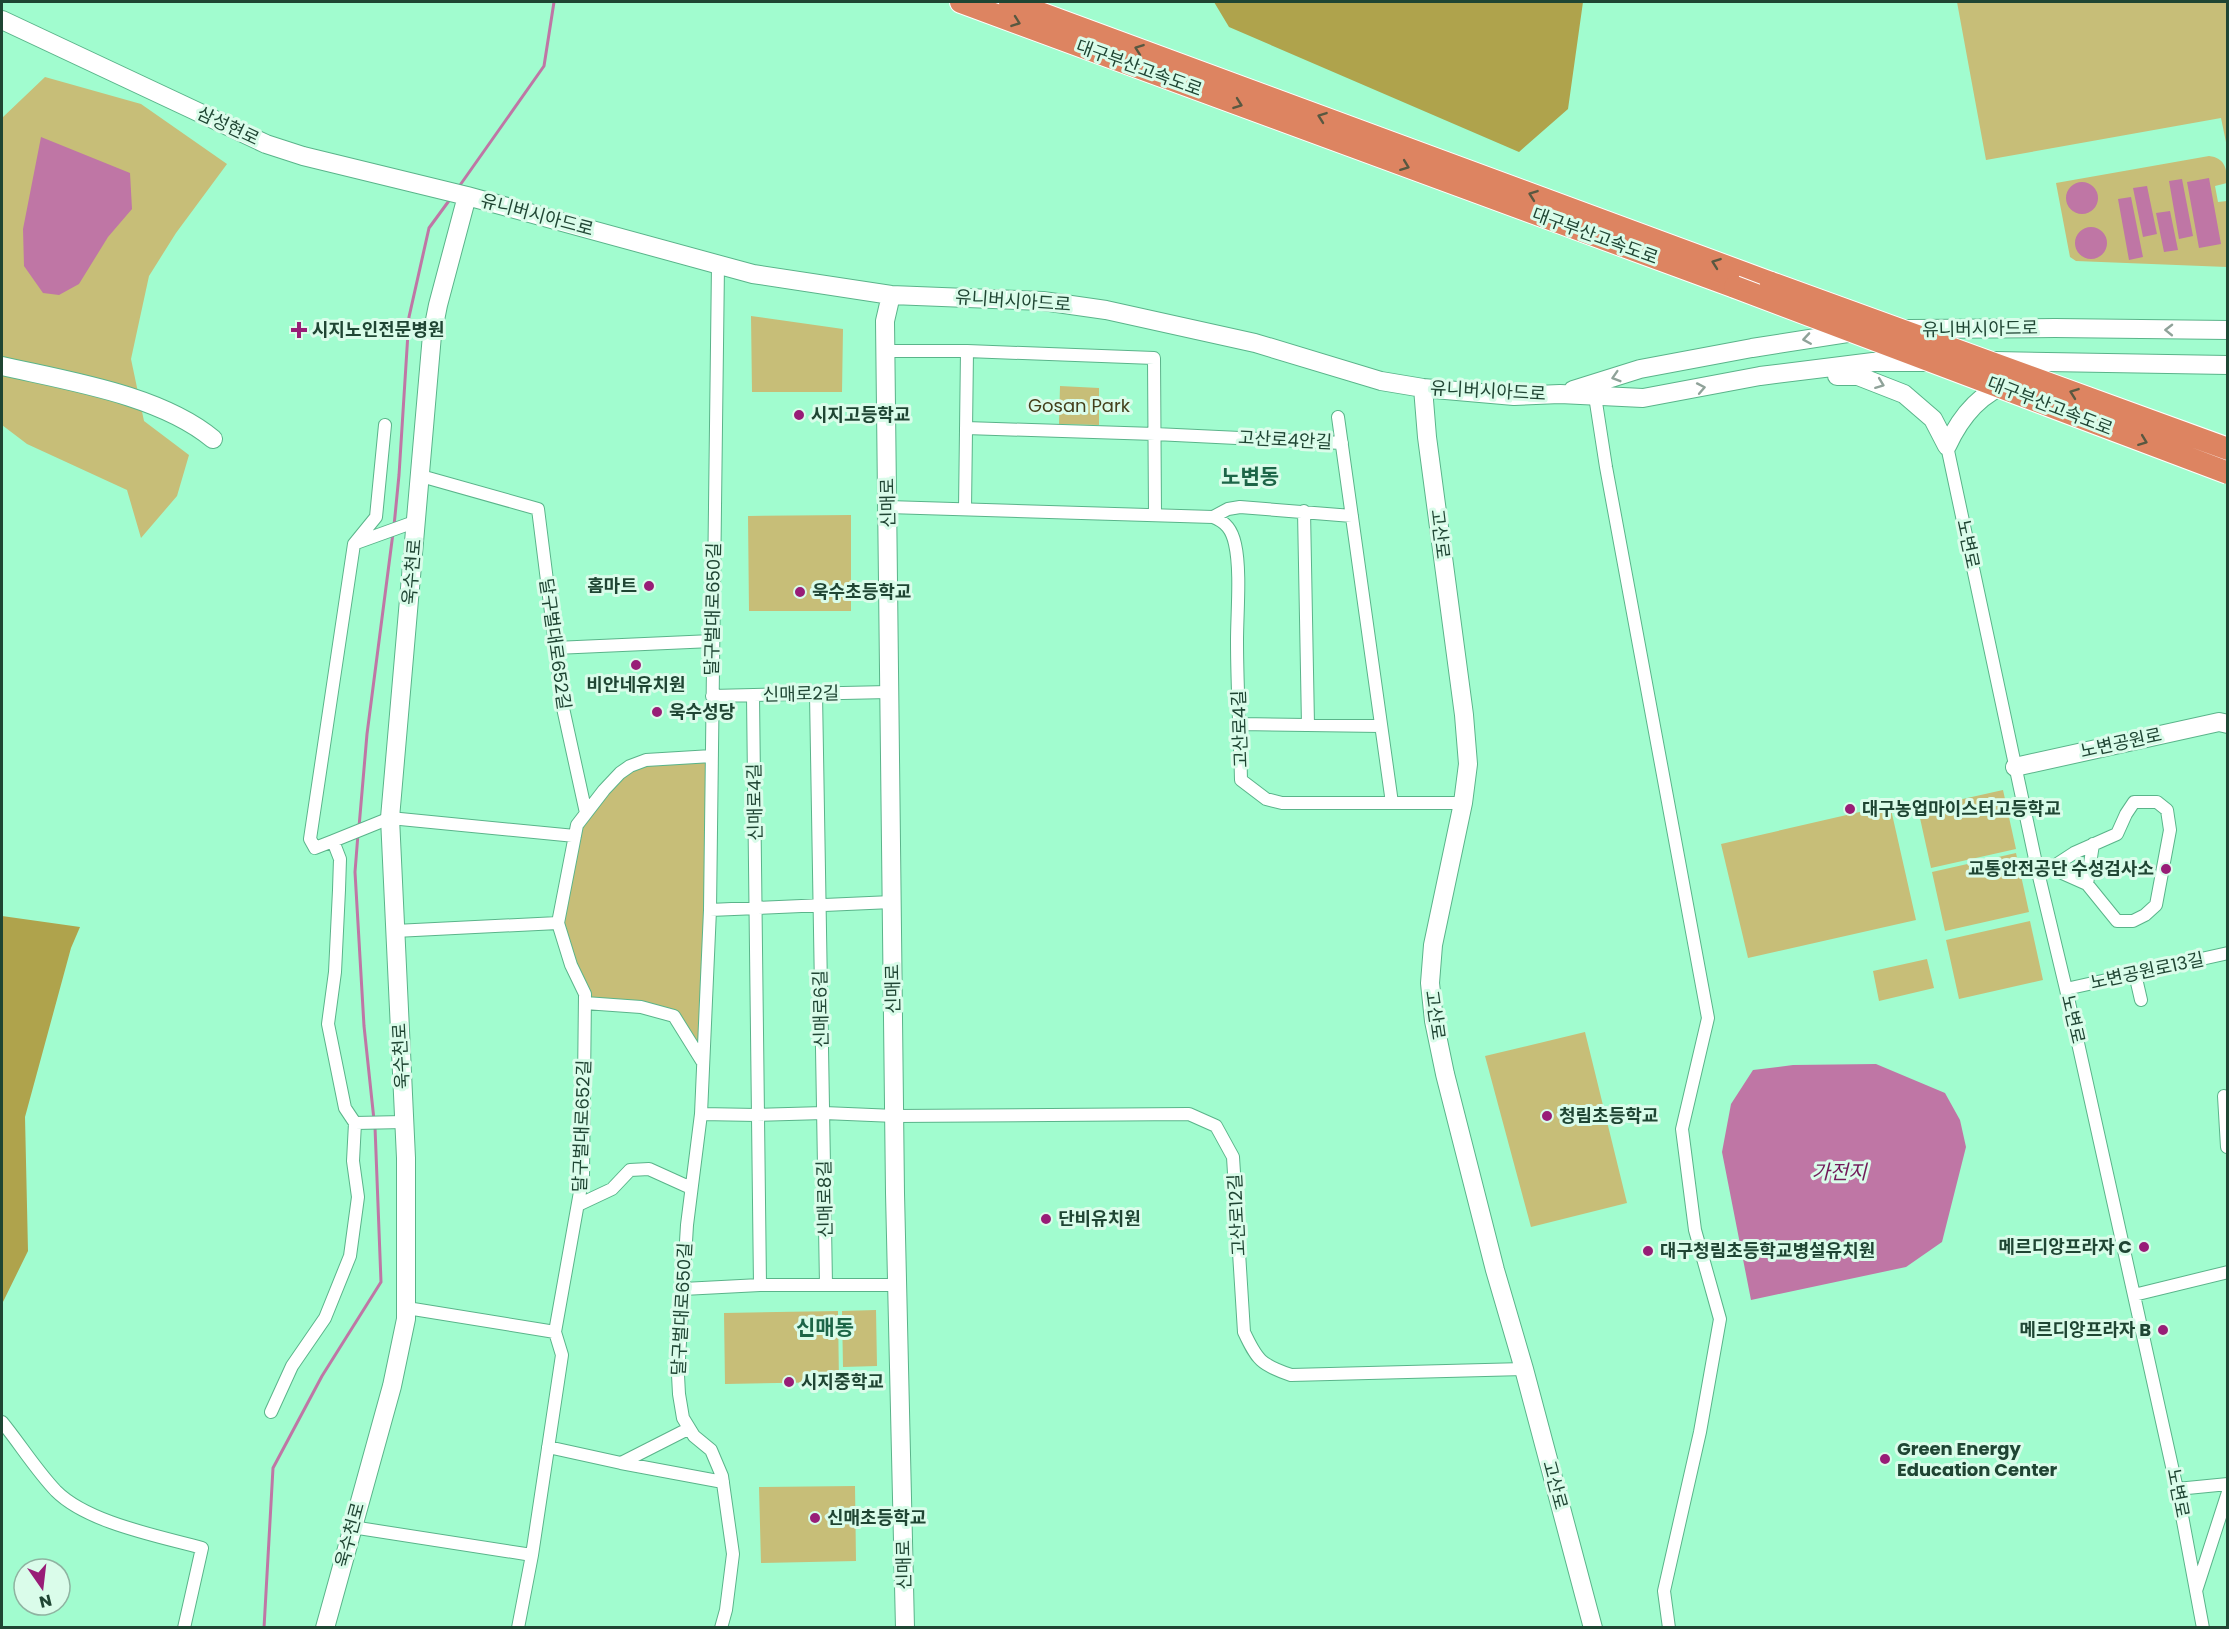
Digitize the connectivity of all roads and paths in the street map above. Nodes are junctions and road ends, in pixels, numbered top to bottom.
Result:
1 (961, 2) edge
2 (1010, 2) edge
3 (2, 20) edge
4 (1373, 145) junction
5 (1443, 171) junction
6 (467, 196) junction
7 (718, 265) junction
8 (891, 295) junction
9 (2228, 330) edge
10 (885, 351) junction
11 (967, 351) junction
12 (2092, 362) junction
13 (2228, 365) edge
14 (2, 366) edge
15 (1760, 376) junction
16 (1423, 388) junction
17 (1560, 394) junction
18 (1595, 396) junction
19 (1338, 417) dead end
20 (385, 425) dead end
21 (966, 428) junction
22 (1155, 434) junction
23 (213, 439) dead end
24 (1342, 443) junction
25 (1947, 446) junction
26 (2228, 449) edge
27 (2228, 473) edge
28 (421, 476) junction
29 (888, 507) junction
30 (965, 509) junction
31 (1304, 511) junction
32 (1155, 514) junction
33 (1352, 516) junction
34 (1213, 517) junction
35 (417, 521) junction
36 (354, 544) junction
37 (712, 641) junction
38 (555, 648) junction
39 (889, 692) junction
40 (816, 694) junction
41 (712, 696) junction
42 (753, 696) junction
43 (1240, 724) junction
44 (2228, 724) edge
45 (1308, 725) junction
46 (1381, 726) junction
47 (712, 756) junction
48 (2015, 767) junction
49 (1392, 803) junction
50 (1463, 803) junction
51 (586, 813) junction
52 (390, 818) junction
53 (575, 836) junction
54 (333, 841) junction
55 (2093, 844) junction
56 (2037, 868) junction
57 (2051, 868) junction
58 (2086, 884) junction
59 (892, 902) junction
60 (819, 905) junction
61 (756, 908) junction
62 (710, 910) junction
63 (558, 923) junction
64 (395, 932) junction
65 (2228, 953) edge
66 (2135, 974) junction
67 (2066, 989) junction
68 (2141, 1000) dead end
69 (585, 1003) junction
70 (702, 1060) junction
71 (2224, 1096) dead end
72 (824, 1113) junction
73 (701, 1114) junction
74 (757, 1115) junction
75 (895, 1116) junction
76 (404, 1122) junction
77 (355, 1123) junction
78 (2227, 1147) edge
79 (691, 1188) junction
80 (578, 1205) junction
81 (2228, 1272) edge
82 (760, 1285) junction
83 (826, 1285) junction
84 (897, 1285) junction
85 (683, 1289) junction
86 (2134, 1295) junction
87 (406, 1308) junction
88 (555, 1332) junction
89 (1524, 1369) junction
90 (271, 1412) dead end
91 (2, 1422) edge
92 (688, 1429) junction
93 (548, 1447) junction
94 (621, 1463) junction
95 (723, 1482) junction
96 (2228, 1484) edge
97 (2177, 1489) junction
98 (2228, 1492) edge
99 (352, 1527) junction
100 (532, 1555) junction
101 (2196, 1592) junction
102 (184, 1628) edge
103 (325, 1628) edge
104 (518, 1628) edge
105 (721, 1628) edge
106 (905, 1628) edge
107 (1593, 1628) edge
108 (1669, 1628) edge
109 (2203, 1628) edge

1 -> 4 highway, 대구부산고속도로
4 -> 2 highway, 대구부산고속도로
3 - 6 main road, 삼성현로
4 - 5 highway, 대구부산고속도로
26 -> 5 highway, 대구부산고속도로, bridge
5 -> 27 highway, 대구부산고속도로, bridge
6 - 7 main road, 유니버시아드로
6 - 28 main road, 욱수천로
7 - 8 main road, 유니버시아드로
7 - 37 street, 달구벌대로650길
8 - 10 main road, 신매로
8 - 16 main road, 유니버시아드로
9 -> 17 main road, 유니버시아드로
10 - 11 street
10 - 29 main road, 신매로
11 - 21 street
11 - 22 street
12 - 13 main road, 유니버시아드로
12 - 15 main road, 유니버시아드로
12 - 25 main road
14 - 23 main road
18 -> 15 main road, 유니버시아드로
15 -> 25 main road
16 - 17 main road, 유니버시아드로
16 - 50 main road, 고산로
17 - 18 main road, 유니버시아드로
18 - 108 street
19 - 24 street
20 - 36 street
21 - 22 street, 고산로4안길
21 - 30 street
22 - 24 street, 고산로4안길
22 - 32 street
24 - 33 street, 고산로4안길
25 - 48 street, 노변로
28 - 35 main road, 욱수천로
28 - 38 street, 달구벌대로652길
29 - 30 street
29 - 39 main road, 신매로
30 - 32 street
31 - 33 street
31 - 34 street
31 - 45 street
32 - 34 street
33 - 46 street, 고산로4안길
34 - 43 street, 고산로4길
35 - 36 street
35 - 52 main road, 욱수천로
36 - 54 street
37 - 38 street
37 - 41 street, 달구벌대로650길
38 - 51 street, 달구벌대로652길
39 - 40 street, 신매로2길
39 - 59 main road, 신매로
40 - 42 street, 신매로2길
40 - 60 street
41 - 42 street, 신매로2길
41 - 47 street, 달구벌대로650길
42 - 61 street, 신매로4길
43 - 45 street
43 - 49 street, 고산로4길
44 - 48 main road, 노변공원로
45 - 46 street
46 - 49 street, 고산로4안길
47 - 51 street, 달구벌대로652길
47 - 62 street, 달구벌대로650길
48 - 56 street, 노변로
49 - 50 street, 고산로4길
50 - 89 main road, 고산로
51 - 53 street, 달구벌대로652길
52 - 53 street
52 - 54 street
52 - 64 main road, 욱수천로
53 - 63 street, 달구벌대로652길
54 - 77 street
55 - 57 street
55 - 58 street
55 - 58 street
56 - 57 street
56 - 67 street, 노변로
57 - 58 street
59 - 60 street
59 - 75 main road, 신매로
60 - 61 street
60 - 72 street, 신매로6길
61 - 62 street
61 - 74 street
62 - 70 street, 달구벌대로650길
63 - 64 street
63 - 69 street, 달구벌대로652길
64 - 76 main road, 욱수천로
65 - 66 street, 노변공원로13길
66 - 67 street, 노변공원로13길
66 - 68 street
67 - 86 street, 노변로
69 - 70 street
69 - 80 street, 달구벌대로652길
70 - 73 street, 달구벌대로650길
71 - 78 street
72 - 74 street
72 - 75 street
72 - 83 street, 신매로8길
73 - 74 street
73 - 79 street, 달구벌대로650길
74 - 82 street
75 - 84 main road, 신매로
75 - 89 street, 고산로12길
76 - 77 street
76 - 87 main road, 욱수천로
77 - 90 street
79 - 80 street
79 - 85 street, 달구벌대로650길
80 - 88 street, 달구벌대로652길
81 - 86 street
82 - 83 street
82 - 85 street
83 - 84 street
84 - 106 main road, 신매로
85 - 92 street, 달구벌대로650길
86 - 97 street, 노변로
87 - 88 street
87 - 99 main road, 욱수천로
88 - 93 street, 달구벌대로652길
89 - 107 main road, 고산로
91 - 102 street
92 - 94 street
92 - 95 street
93 - 94 street
93 - 100 street, 달구벌대로652길
94 - 95 street
95 - 105 street
96 - 97 street
97 - 101 street, 노변로
98 - 101 street, 노변로
99 - 100 street
99 - 103 main road, 욱수천로
100 - 104 street, 달구벌대로652길
101 - 109 street, 노변로

